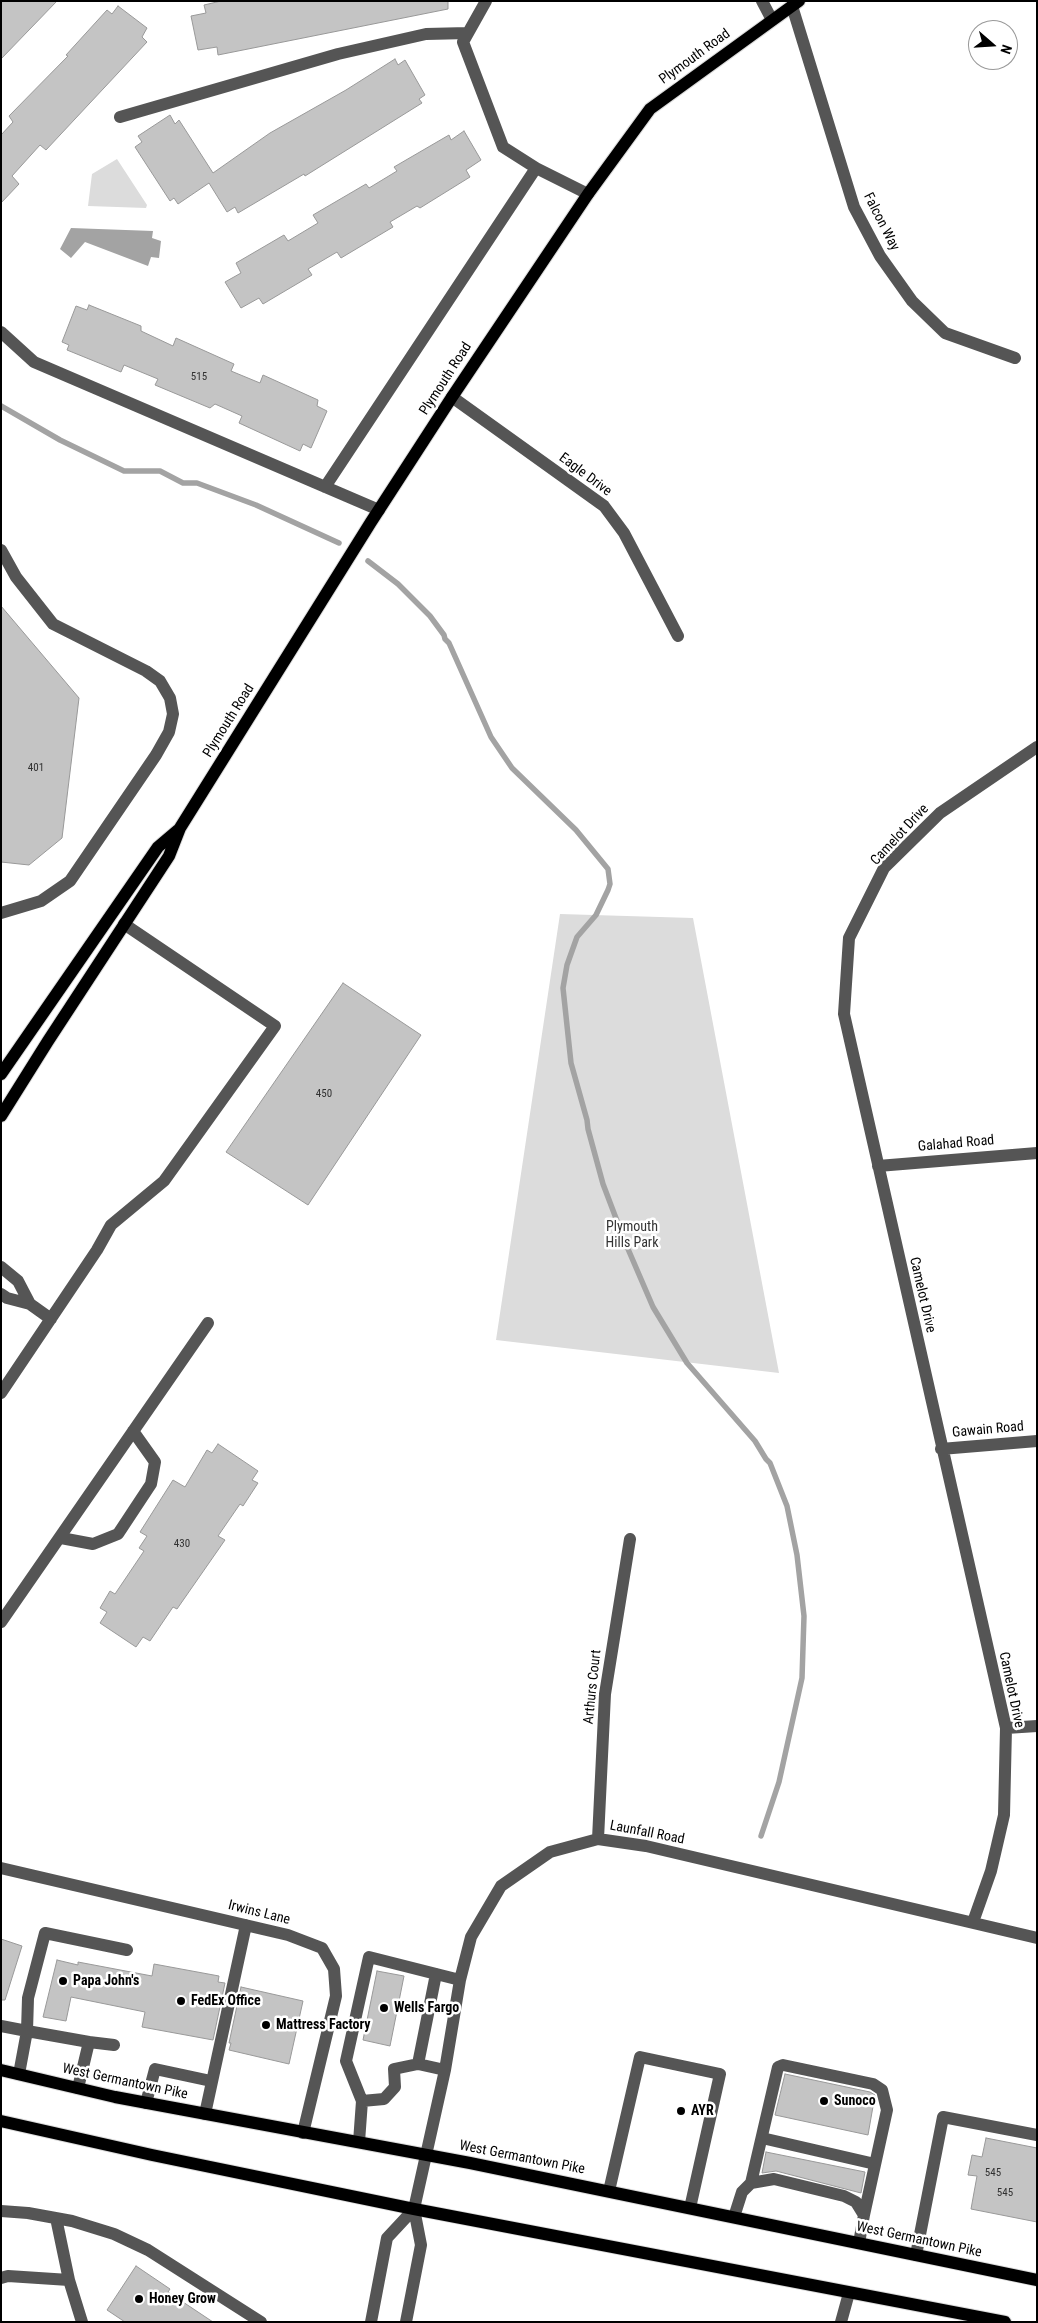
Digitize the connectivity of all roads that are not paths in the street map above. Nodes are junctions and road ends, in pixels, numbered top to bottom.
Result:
1 (486, 1) edge
2 (762, 1) edge
3 (795, 3) edge
4 (772, 20) junction
5 (468, 33) junction
6 (120, 117) dead end
7 (536, 168) junction
8 (588, 194) junction
9 (1, 332) edge
10 (1015, 358) dead end
11 (452, 397) junction
12 (325, 487) junction
13 (379, 510) junction
14 (1, 550) edge
15 (678, 636) dead end
16 (1037, 748) edge
17 (180, 828) junction
18 (1, 913) edge
19 (124, 924) junction
20 (1, 1074) edge
21 (1, 1116) edge
22 (1037, 1153) edge
23 (878, 1166) junction
24 (1, 1267) edge
25 (1, 1294) edge
26 (30, 1304) junction
27 (51, 1319) junction
28 (208, 1323) dead end
29 (2, 1390) edge
30 (133, 1431) junction
31 (1037, 1441) edge
32 (941, 1449) junction
33 (61, 1538) junction
34 (630, 1539) dead end
35 (1, 1622) edge
36 (1037, 1726) edge
37 (1006, 1728) junction
38 (598, 1839) junction
39 (1, 1868) edge
40 (973, 1922) junction
41 (246, 1925) junction
42 (1037, 1938) edge
43 (127, 1950) dead end
44 (436, 1974) junction
45 (460, 1980) junction
46 (1, 2026) edge
47 (27, 2031) junction
48 (89, 2042) junction
49 (114, 2045) dead end
50 (418, 2064) junction
51 (1, 2070) edge
52 (445, 2070) junction
53 (19, 2074) junction
54 (211, 2081) junction
55 (78, 2088) junction
56 (362, 2101) junction
57 (146, 2102) junction
58 (204, 2114) junction
59 (1, 2121) edge
60 (303, 2133) junction
61 (1037, 2134) edge
62 (762, 2138) junction
63 (359, 2142) junction
64 (427, 2155) junction
65 (875, 2164) junction
66 (751, 2183) junction
67 (609, 2191) junction
68 (690, 2208) junction
69 (414, 2209) junction
70 (1, 2211) edge
71 (864, 2214) junction
72 (734, 2217) junction
73 (56, 2218) junction
74 (859, 2243) junction
75 (916, 2254) junction
76 (1, 2278) edge
77 (69, 2280) junction
78 (1037, 2280) edge
79 (849, 2293) junction
80 (253, 2320) edge
81 (82, 2322) edge
82 (370, 2322) edge
83 (406, 2322) edge
84 (841, 2322) edge
85 (1005, 2322) edge

1 - 5 street
2 - 4 street
3 - 4 main road, Plymouth Road
3 - 10 street, Falcon Way
4 - 8 main road, Plymouth Road
5 - 6 street
5 - 7 street
7 - 8 street
7 - 12 street
8 - 11 main road, Plymouth Road
9 - 12 street
11 - 13 main road, Plymouth Road
11 - 15 street, Eagle Drive
12 - 13 street
13 - 17 main road, Plymouth Road
14 - 18 street
16 - 23 street, Camelot Drive
17 - 19 main road, Plymouth Road
17 - 20 main road, Plymouth Road
19 - 21 main road, Plymouth Road
19 - 27 street
22 - 23 street, Galahad Road
23 - 32 street, Camelot Drive
24 - 26 street
25 - 26 street
26 - 27 street
27 - 29 street
28 - 30 street
30 - 33 street
30 - 33 street
31 - 32 street, Gawain Road
32 - 37 street, Camelot Drive
33 - 35 street
34 - 38 street, Arthurs Court
36 - 37 street
37 - 40 street, Camelot Drive
38 - 40 street, Launfall Road
38 - 45 street, Launfall Road
39 - 41 street, Irwins Lane
40 - 42 street, Launfall Road
41 - 54 street
41 - 60 street, Irwins Lane
43 - 47 street
44 - 45 street
44 - 50 street
44 - 56 street
45 - 52 street, Launfall Road
46 - 47 street
47 - 48 street
47 - 53 street
48 - 49 street
48 - 55 street
50 - 52 street
50 - 56 street
51 - 53 main road, West Germantown Pike
52 - 64 street, Launfall Road
53 - 55 main road, West Germantown Pike
54 - 57 street
54 - 58 street
55 - 57 main road, West Germantown Pike
56 - 63 street
57 - 58 main road, West Germantown Pike
58 - 60 main road, West Germantown Pike
59 - 69 main road
60 - 63 main road, West Germantown Pike
61 - 75 street
62 - 65 street
62 - 65 street
62 - 66 street
63 - 64 main road, West Germantown Pike
64 - 67 main road, West Germantown Pike
64 - 69 street, Launfall Road
65 - 71 street
66 - 71 street
66 - 72 street
67 - 68 main road, West Germantown Pike
67 - 68 street
68 - 72 main road, West Germantown Pike
69 - 79 main road
69 - 82 street
69 - 83 street
70 - 73 street
71 - 74 street
72 - 74 main road, West Germantown Pike
73 - 77 street
73 - 80 street
74 - 75 main road, West Germantown Pike
75 - 78 main road, West Germantown Pike
76 - 77 street
77 - 81 street
79 - 84 street
79 - 85 main road

